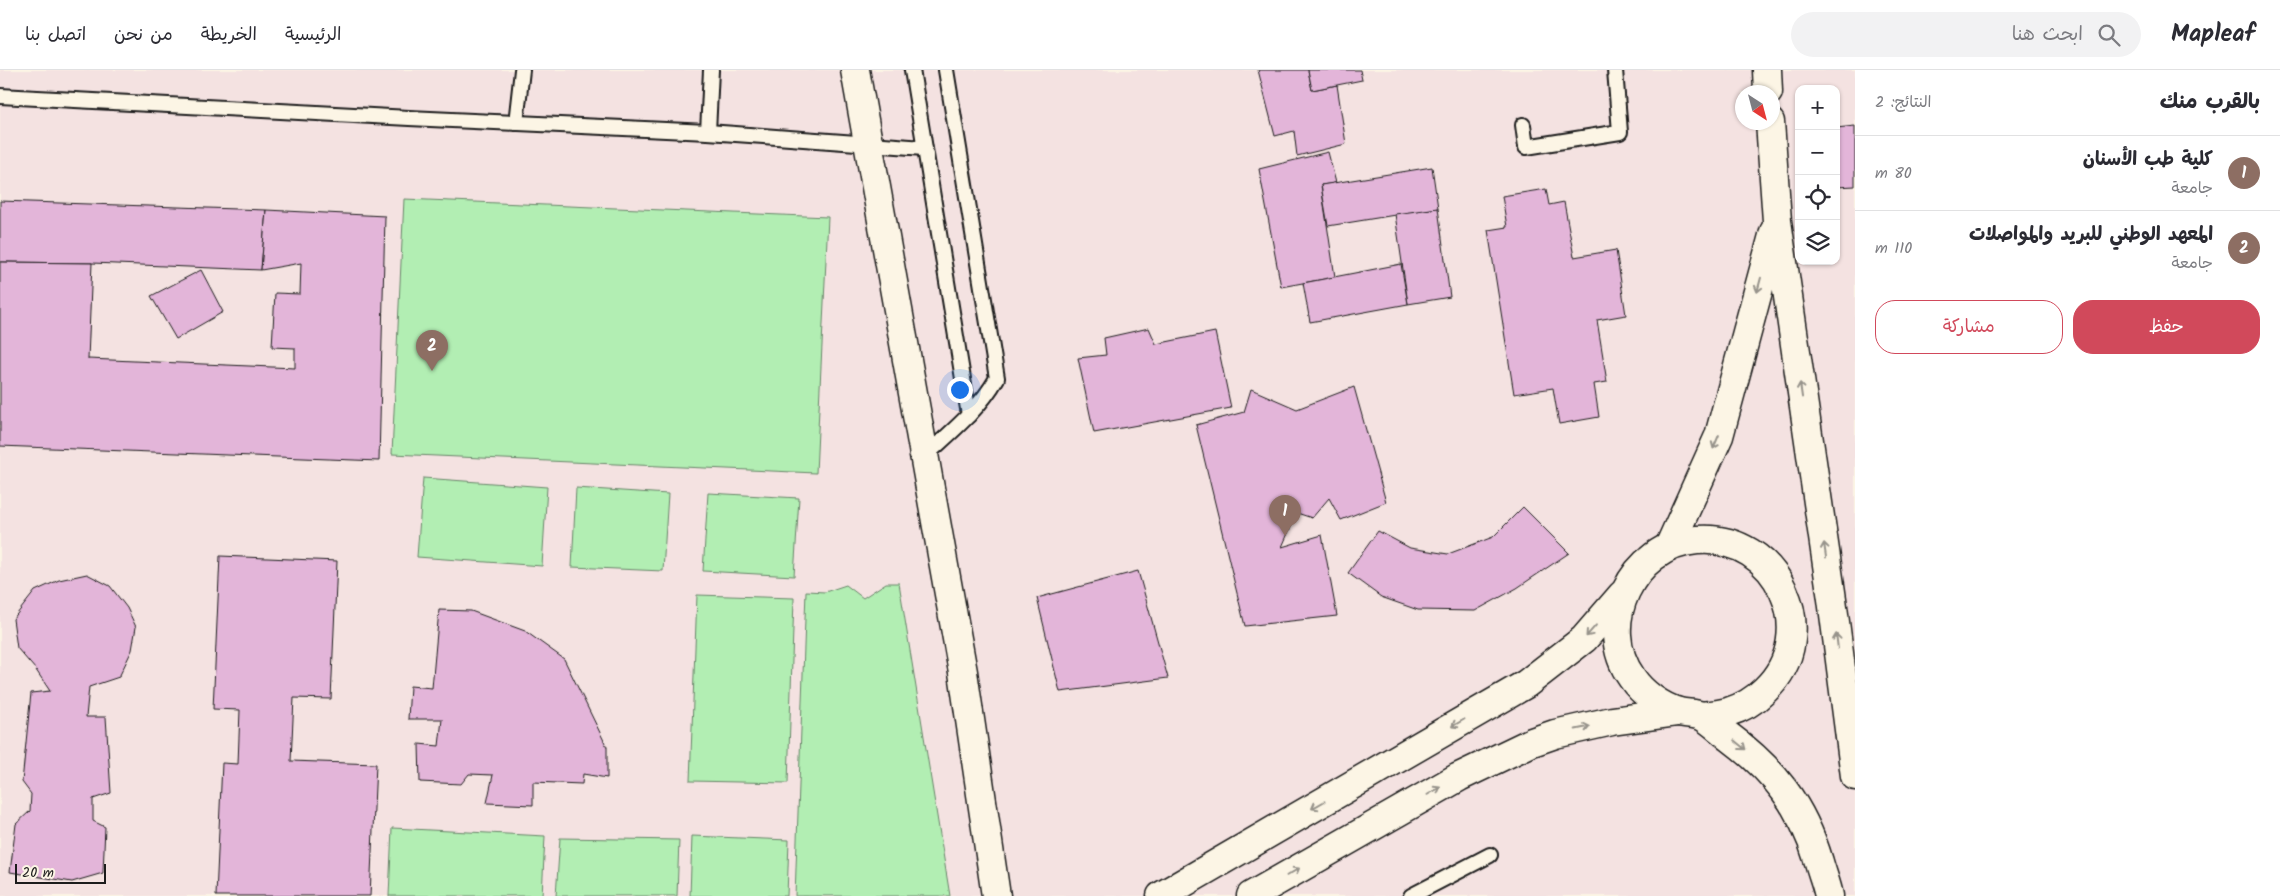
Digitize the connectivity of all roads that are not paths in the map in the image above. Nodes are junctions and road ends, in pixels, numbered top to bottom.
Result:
1 (522, 70) edge
2 (711, 70) edge
3 (855, 70) edge
4 (912, 70) edge
5 (946, 70) edge
6 (1614, 70) edge
7 (1767, 70) edge
8 (1768, 85) edge
9 (0, 96) edge
10 (516, 123) junction
11 (1523, 125) dead end
12 (1771, 130) edge
13 (708, 132) junction
14 (868, 142) junction
15 (924, 148) junction
16 (1777, 221) junction
17 (969, 415) junction
18 (924, 457) junction
19 (1669, 547) junction
20 (1623, 594) junction
21 (1832, 599) junction
22 (1788, 600) junction
23 (1689, 714) junction
24 (1855, 776) edge
25 (1490, 855) dead end
26 (996, 896) edge
27 (1161, 896) edge
28 (1251, 896) edge
29 (1411, 896) edge
30 (1829, 896) edge

1 - 10 lane
2 - 13 lane
3 - 14 street
4 - 15 lane
5 - 17 lane
6 - 11 lane
7 - 8 street
9 - 10 lane
10 - 13 lane
12 - 16 street
13 - 14 lane
14 - 15 lane
14 - 18 street
15 - 17 lane
16 -> 19 street
21 -> 16 street
17 - 18 lane
18 - 26 street
19 - 20 street
19 - 22 street
20 - 23 street
20 -> 27 street
21 - 22 street
24 -> 21 street
22 - 23 street
28 -> 23 street
23 -> 30 street
25 - 29 lane

